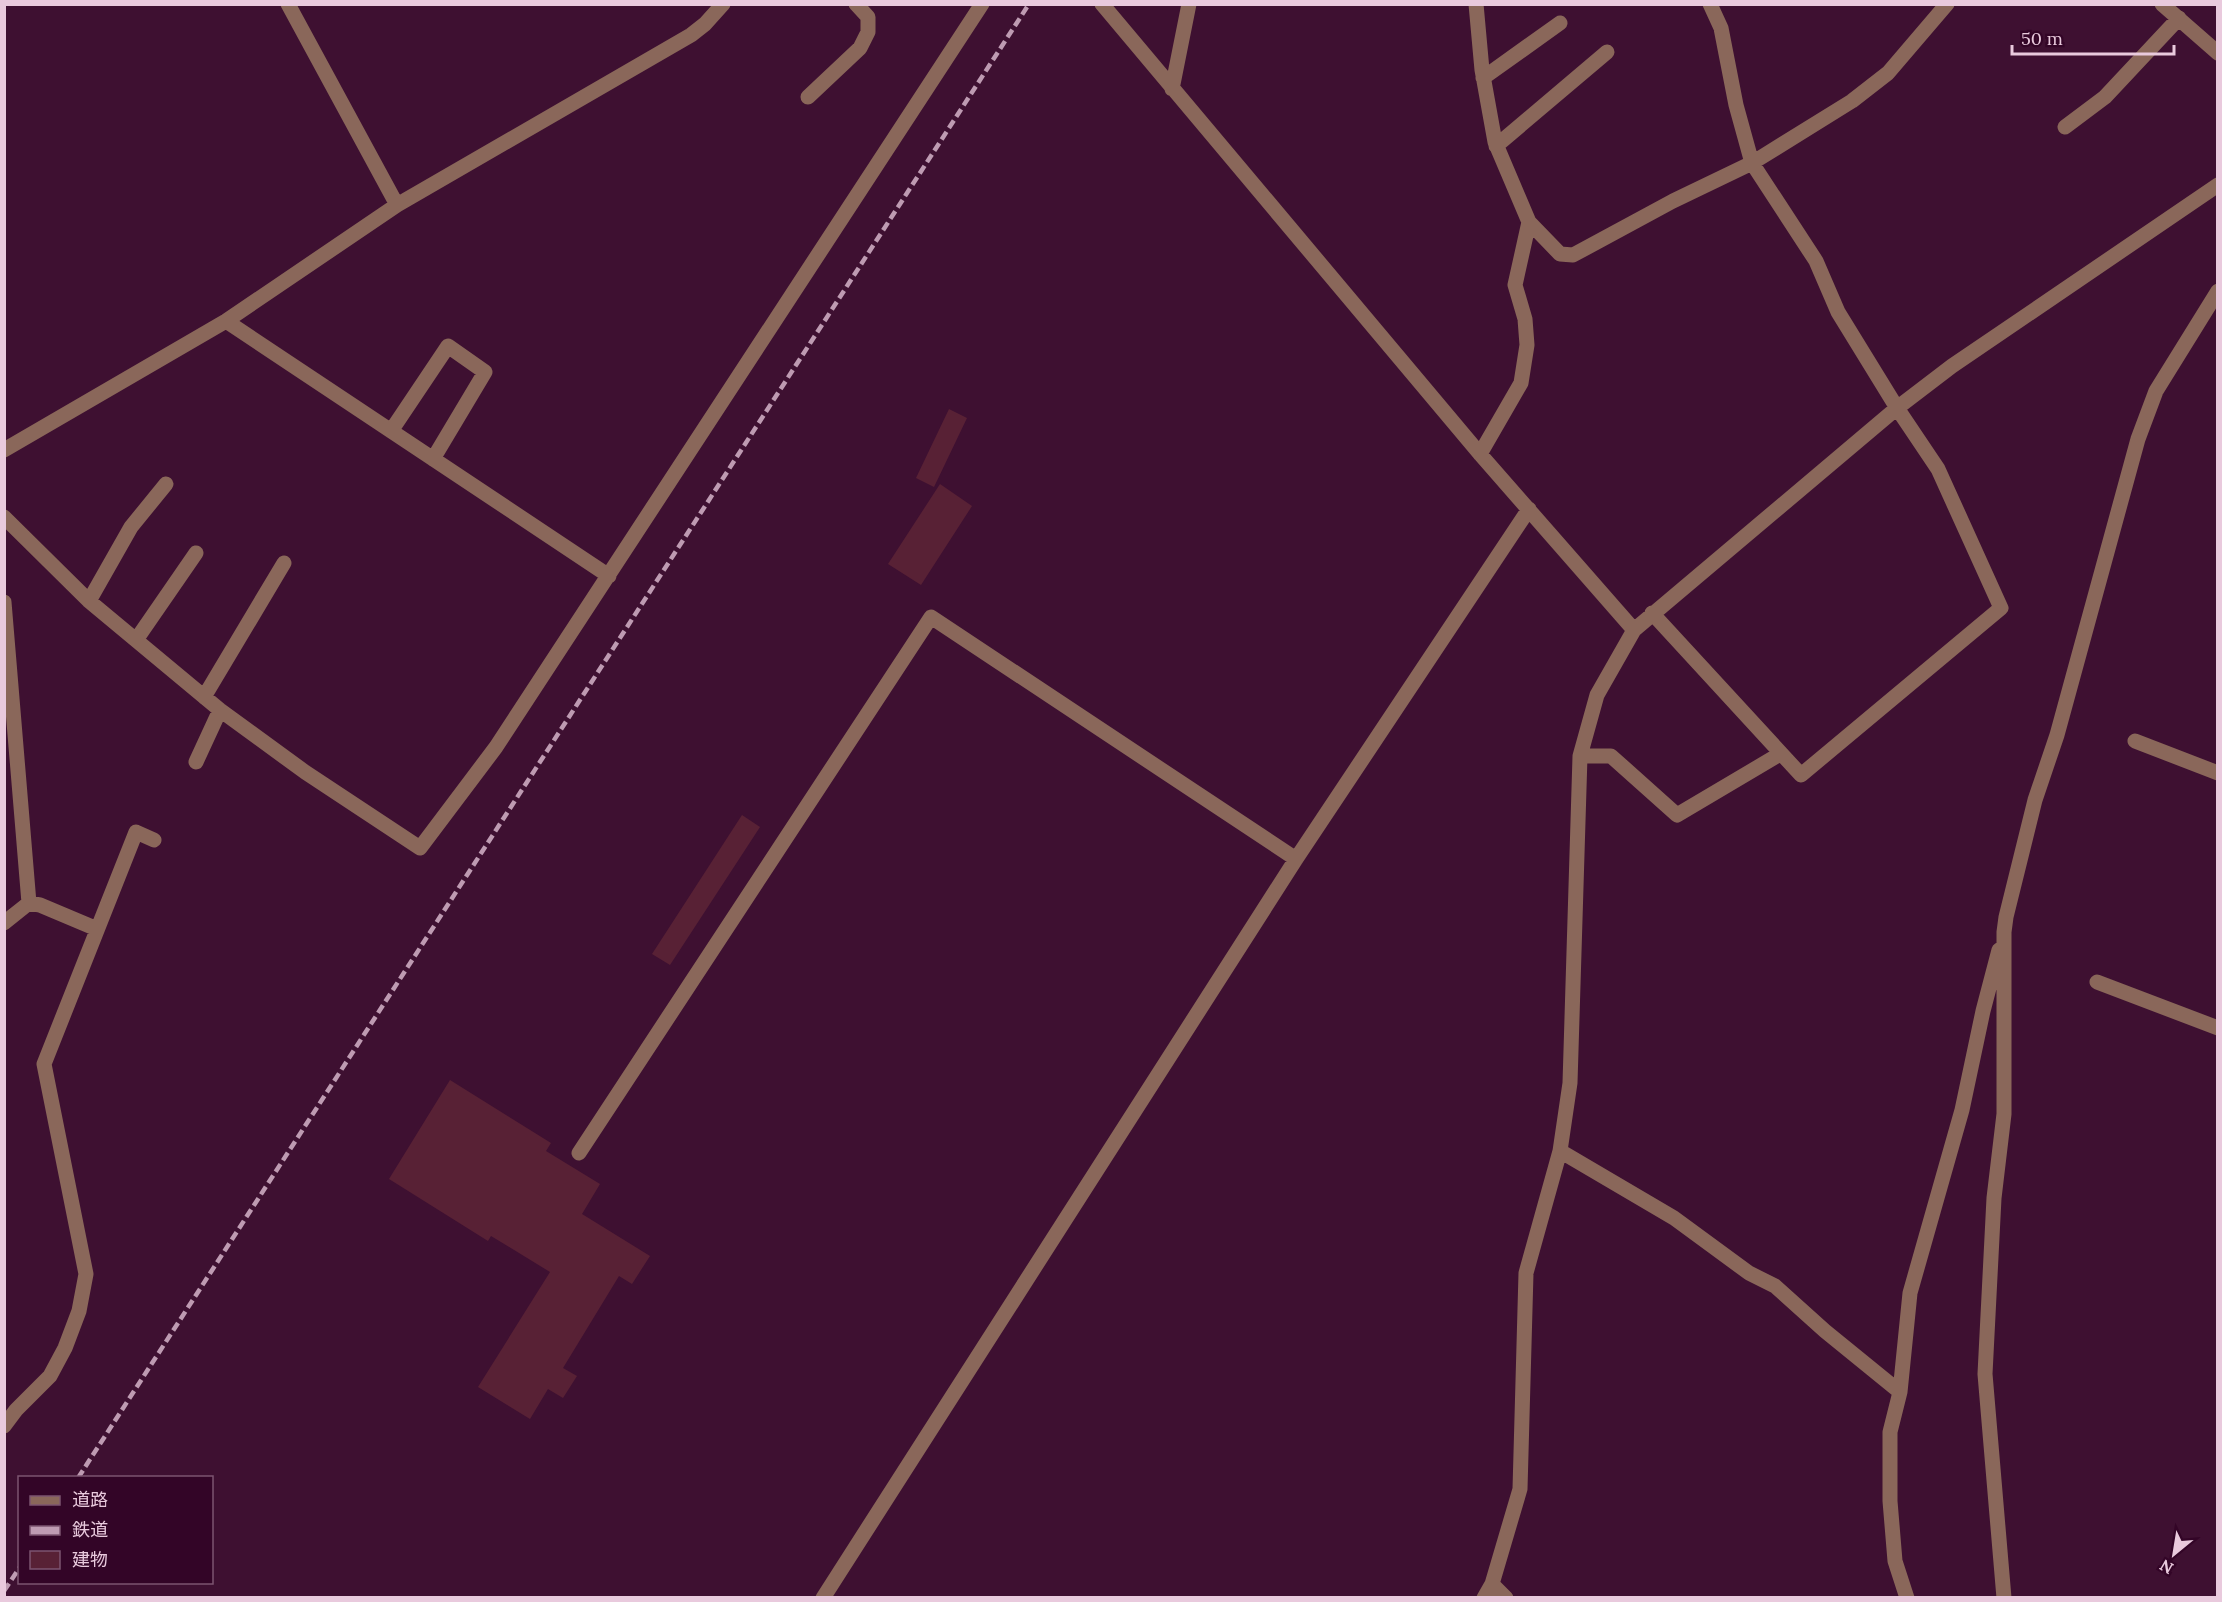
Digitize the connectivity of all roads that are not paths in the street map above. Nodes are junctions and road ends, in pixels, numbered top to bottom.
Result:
1 (288, 4) edge
2 (723, 4) edge
3 (856, 4) edge
4 (982, 4) edge
5 (1102, 4) edge
6 (1188, 4) edge
7 (1476, 4) edge
8 (1710, 4) edge
9 (1947, 4) edge
10 (2162, 4) edge
11 (2179, 18) junction
12 (1560, 23) dead end
13 (1607, 52) dead end
14 (2217, 53) edge
15 (1483, 78) junction
16 (1173, 89) junction
17 (807, 97) dead end
18 (2065, 127) dead end
19 (1496, 146) junction
20 (1752, 164) junction
21 (2217, 186) edge
22 (397, 205) junction
23 (1529, 222) junction
24 (2217, 291) edge
25 (226, 321) junction
26 (1897, 408) junction
27 (390, 431) junction
28 (4, 450) edge
29 (1479, 454) junction
30 (433, 459) junction
31 (166, 484) dead end
32 (1529, 509) junction
33 (4, 517) edge
34 (196, 553) dead end
35 (284, 563) dead end
36 (609, 576) junction
37 (89, 601) junction
38 (4, 602) edge
39 (1652, 613) junction
40 (1634, 630) junction
41 (136, 640) junction
42 (204, 697) junction
43 (220, 710) junction
44 (2135, 741) dead end
45 (1780, 754) junction
46 (1580, 756) junction
47 (196, 762) dead end
48 (2217, 773) edge
49 (154, 840) dead end
50 (1296, 859) junction
51 (29, 903) junction
52 (4, 923) edge
53 (97, 929) junction
54 (2004, 932) junction
55 (2097, 982) dead end
56 (2217, 1028) edge
57 (1560, 1151) junction
58 (579, 1153) dead end
59 (1900, 1392) junction
60 (4, 1426) edge
61 (1488, 1591) edge
62 (823, 1598) edge
63 (1506, 1598) edge
64 (1907, 1598) edge
65 (2004, 1598) edge

1 - 22 street
2 - 22 street
3 - 17 street
4 - 36 street
5 - 16 street
6 - 16 street
7 - 15 street
8 - 20 street
9 - 20 street
10 - 11 street
11 - 14 street
11 - 18 street
12 - 15 street
13 - 19 street
15 - 19 street
16 - 29 street
19 - 23 street
20 - 23 street
20 - 26 street
21 - 26 street
22 - 25 street
23 - 29 street
24 - 54 street
25 - 27 street
25 - 28 street
26 - 39 street
26 - 45 street
27 - 30 street
27 - 30 street
29 - 32 street
30 - 36 street
31 - 37 street
32 - 40 street
32 - 50 street
33 - 37 street
34 - 41 street
35 - 42 street
36 - 43 street
37 - 41 street
38 - 51 street
39 - 40 street
39 - 45 street
40 - 46 street
41 - 42 street
42 - 43 street
43 - 47 street
44 - 48 street
45 - 46 street
46 - 57 street
49 - 53 street
50 - 58 street
50 - 62 street
51 - 52 street
51 - 53 street
53 - 60 street
54 - 59 street
54 - 65 street
55 - 56 street
57 - 59 street
57 - 61 street
59 - 64 street
61 - 63 street

